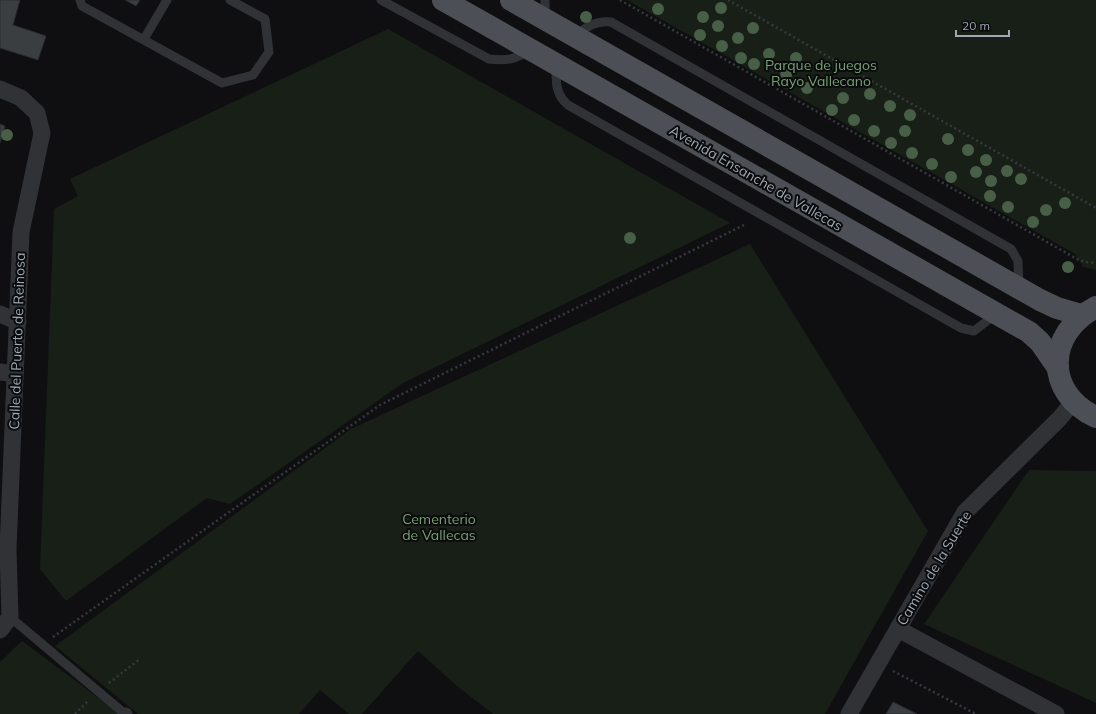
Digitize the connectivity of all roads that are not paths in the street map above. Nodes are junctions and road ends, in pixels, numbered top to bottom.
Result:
1 (80, 0) edge
2 (167, 0) edge
3 (230, 0) edge
4 (381, 0) edge
5 (443, 0) edge
6 (511, 0) edge
7 (545, 10) edge
8 (575, 36) junction
9 (144, 39) junction
10 (530, 49) junction
11 (556, 65) junction
12 (0, 89) edge
13 (1019, 288) junction
14 (1089, 311) edge
15 (0, 314) edge
16 (996, 314) junction
17 (18, 322) junction
18 (1058, 368) junction
19 (7, 373) edge
20 (1073, 402) junction
21 (1096, 417) edge
22 (4, 549) edge
23 (5, 624) edge
24 (898, 629) junction
25 (125, 714) edge
26 (849, 714) edge
27 (1056, 714) edge

1 - 9 lane
2 - 9 lane
3 - 9 lane
4 - 10 lane
5 - 10 main road, Avenida Ensanche de Vallecas
6 - 7 main road, Avenida Ensanche de Vallecas
7 - 8 main road, Avenida Ensanche de Vallecas
8 - 13 main road, Avenida Ensanche de Vallecas
8 - 13 lane
10 - 11 main road, Avenida Ensanche de Vallecas
11 - 16 main road, Avenida Ensanche de Vallecas
11 - 16 lane
12 - 17 street, Calle del Puerto de Reinosa
13 - 14 main road, Avenida Ensanche de Vallecas
14 - 18 main road, Avenida Ensanche de Vallecas
15 - 17 street
16 - 18 main road, Avenida Ensanche de Vallecas
17 - 19 street, Calle del Puerto de Reinosa
18 - 20 main road, Avenida Ensanche de Vallecas
19 - 22 street, Calle del Puerto de Reinosa
20 - 21 main road, Avenida Ensanche de Vallecas
20 - 24 street, Camino de la Suerte
22 - 23 street, Calle del Puerto de Reinosa
23 - 25 lane
24 - 26 street, Camino de la Suerte
24 - 27 street

